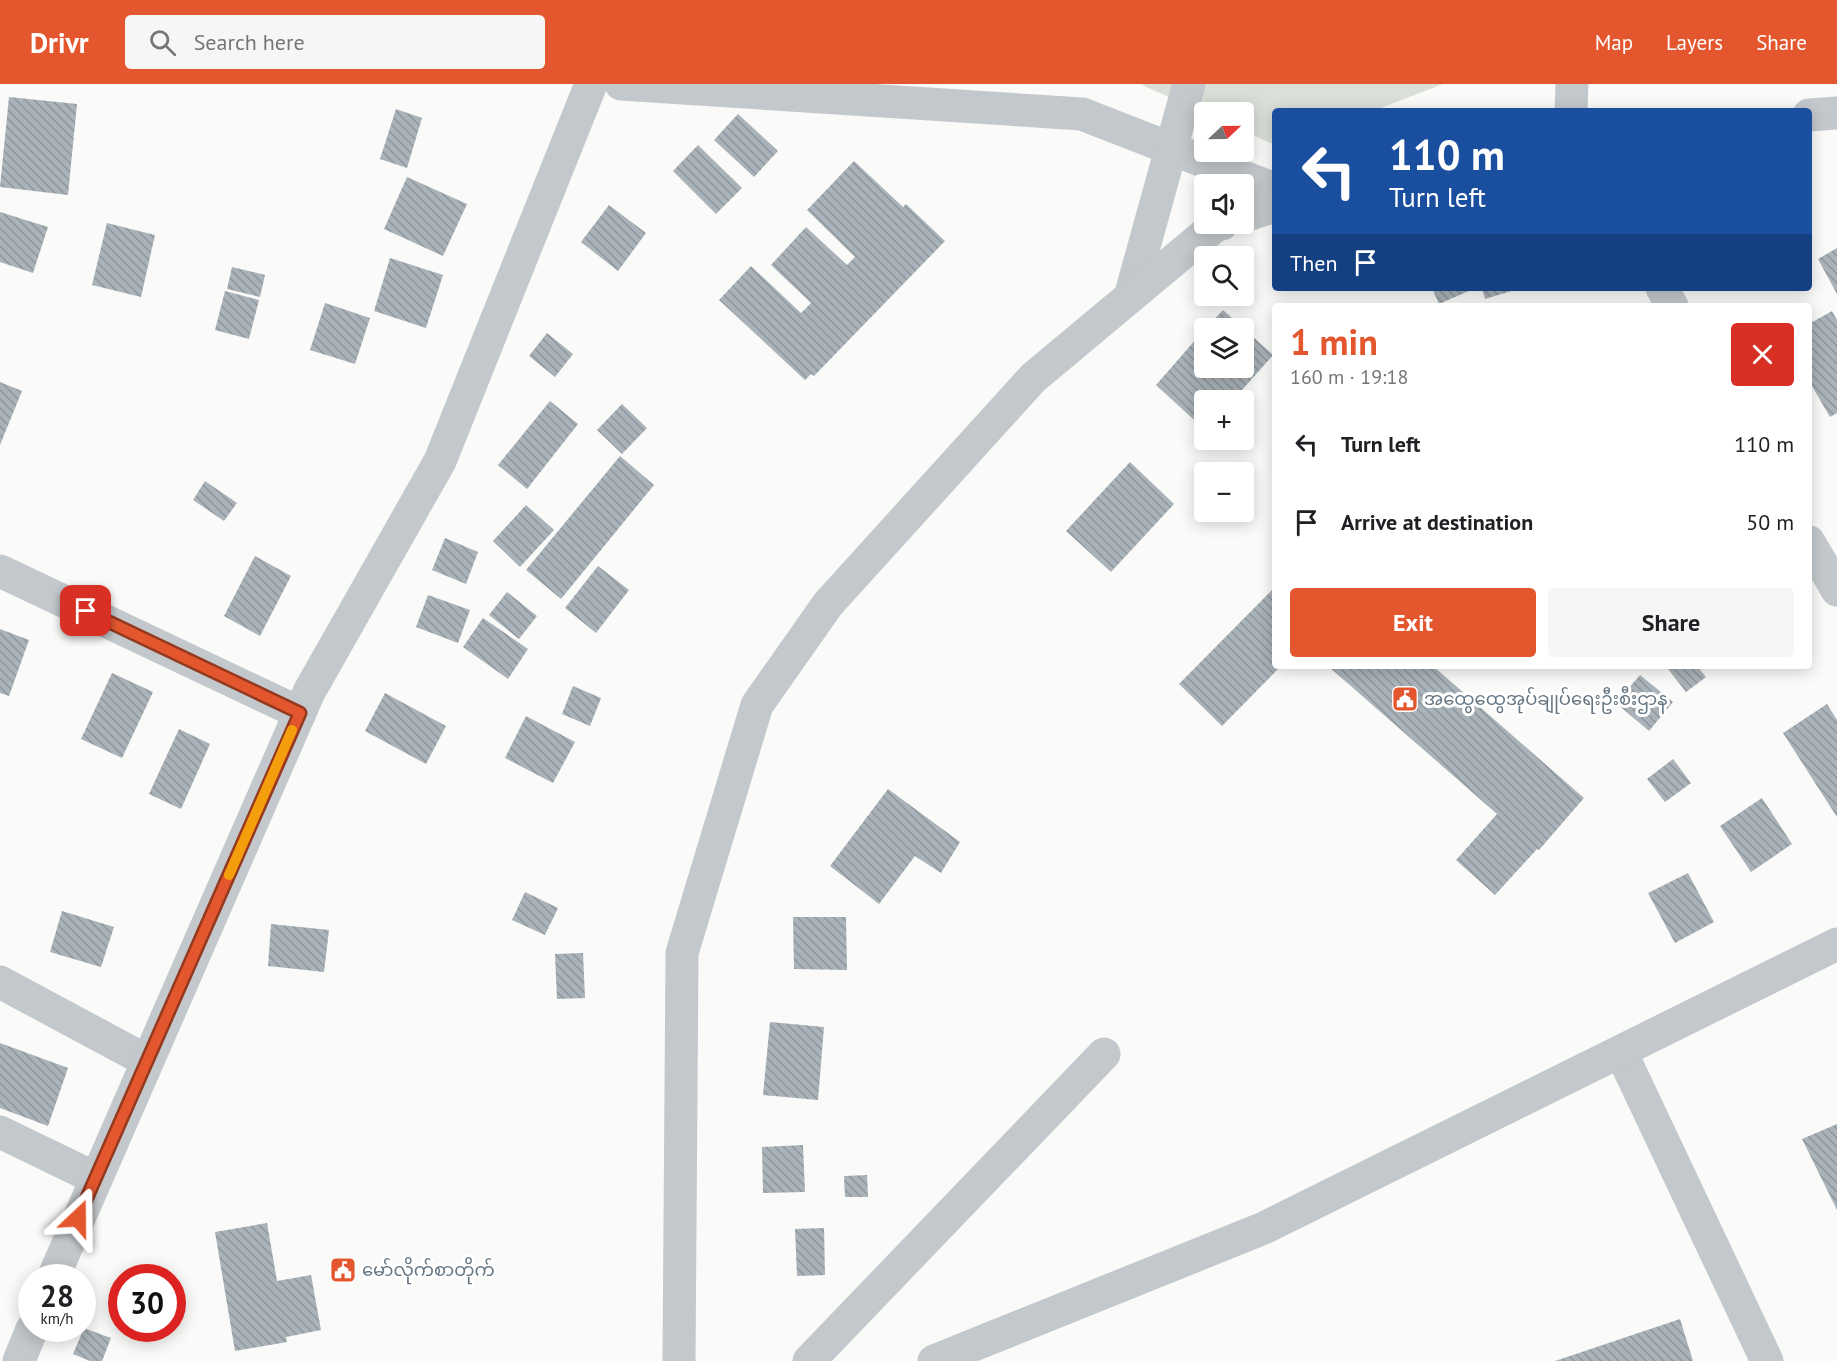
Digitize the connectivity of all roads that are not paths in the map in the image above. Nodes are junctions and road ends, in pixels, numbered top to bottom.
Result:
1 (591, 84) edge
2 (621, 84) edge
3 (1190, 84) edge
4 (1572, 84) edge
5 (1571, 108) edge
6 (1837, 113) edge
7 (1812, 115) edge
8 (1173, 149) junction
9 (1272, 188) edge
10 (1272, 207) edge
11 (1254, 213) edge
12 (1205, 234) edge
13 (1130, 297) junction
14 (1812, 547) edge
15 (0, 571) edge
16 (1837, 590) edge
17 (300, 713) junction
18 (1837, 944) edge
19 (0, 982) edge
20 (1621, 1052) junction
21 (1104, 1054) dead end
22 (147, 1061) junction
23 (0, 1132) edge
24 (95, 1178) junction
25 (59, 1264) edge
26 (27, 1342) edge
27 (19, 1361) edge
28 (679, 1361) edge
29 (809, 1361) edge
30 (934, 1361) edge
31 (1767, 1361) edge

1 - 17 street
2 - 8 street
3 - 8 street
4 - 5 street
6 - 7 street
8 - 9 street
8 - 13 street
10 - 11 street
12 - 13 street
13 - 28 street
14 - 16 street
15 - 17 street
17 - 22 street
18 - 20 street
19 - 22 street
20 - 30 street
20 - 31 street
21 - 29 street
22 - 24 street
23 - 24 street
24 - 25 street
26 - 27 street

